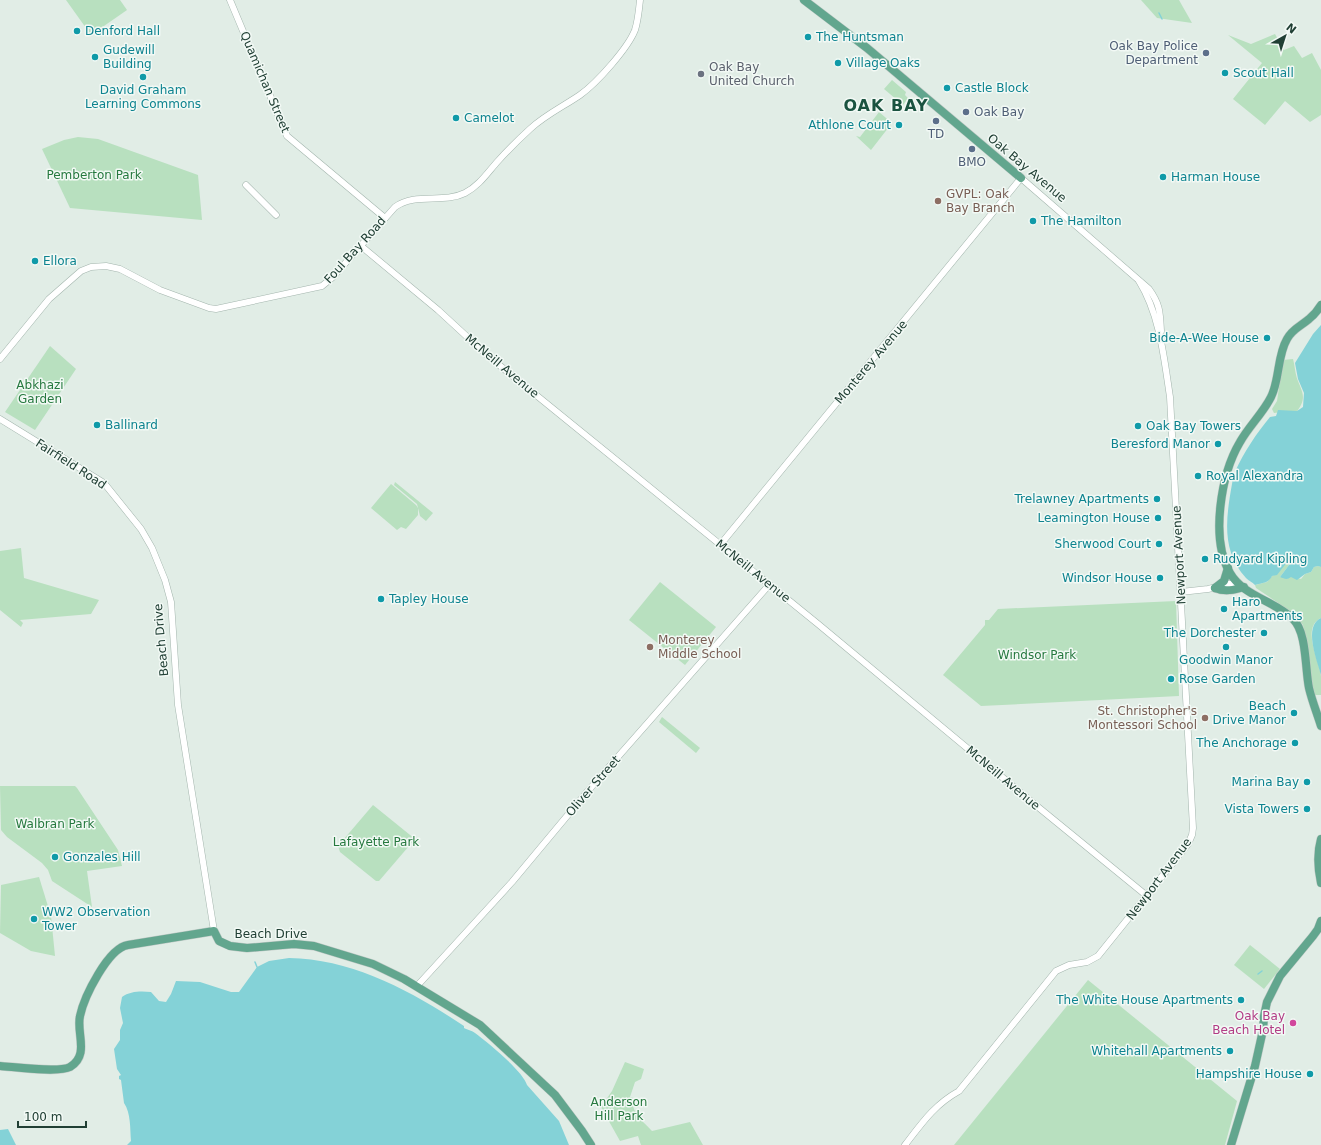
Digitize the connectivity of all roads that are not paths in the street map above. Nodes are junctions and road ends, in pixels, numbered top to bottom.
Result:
1 (230, 0) edge
2 (640, 0) edge
3 (804, 0) edge
4 (1021, 178) junction
5 (246, 185) dead end
6 (276, 216) dead end
7 (385, 218) junction
8 (361, 246) junction
9 (1140, 281) junction
10 (1321, 305) edge
11 (1161, 340) junction
12 (0, 359) edge
13 (0, 418) edge
14 (146, 538) joint
15 (720, 545) junction
16 (1228, 568) junction
17 (769, 584) junction
18 (1241, 585) junction
19 (1215, 588) junction
20 (1181, 592) junction
21 (1321, 726) edge
22 (1321, 839) edge
23 (1321, 883) edge
24 (1147, 896) junction
25 (1321, 921) edge
26 (214, 931) junction
27 (417, 986) junction
28 (0, 1066) edge
29 (591, 1145) edge
30 (905, 1145) edge
31 (1231, 1145) edge

1 - 7 street, Quamichan Street
2 - 7 street, Foul Bay Road
3 - 4 main road, Oak Bay Avenue
4 - 9 street, Oak Bay Avenue
4 - 15 street, Monterey Avenue
5 - 6 street
7 - 8 street, Foul Bay Road
8 - 12 street, Foul Bay Road
8 - 15 street, McNeill Avenue
9 - 11 street, Newport Avenue
9 - 11 street, Oak Bay Avenue
10 - 16 main road
11 - 20 street, Newport Avenue
13 - 14 street, Fairfield Road
14 - 26 street, Beach Drive
15 - 17 street, McNeill Avenue
16 - 18 main road
16 - 19 main road
17 - 24 street, McNeill Avenue
17 - 27 street, Oliver Street
18 - 19 main road
18 - 21 main road
19 - 20 street
20 - 24 street, Newport Avenue
22 - 23 main road
24 - 30 street, Newport Avenue
25 - 31 main road
26 - 27 main road, Beach Drive
26 - 28 main road
27 - 29 main road, Beach Drive

